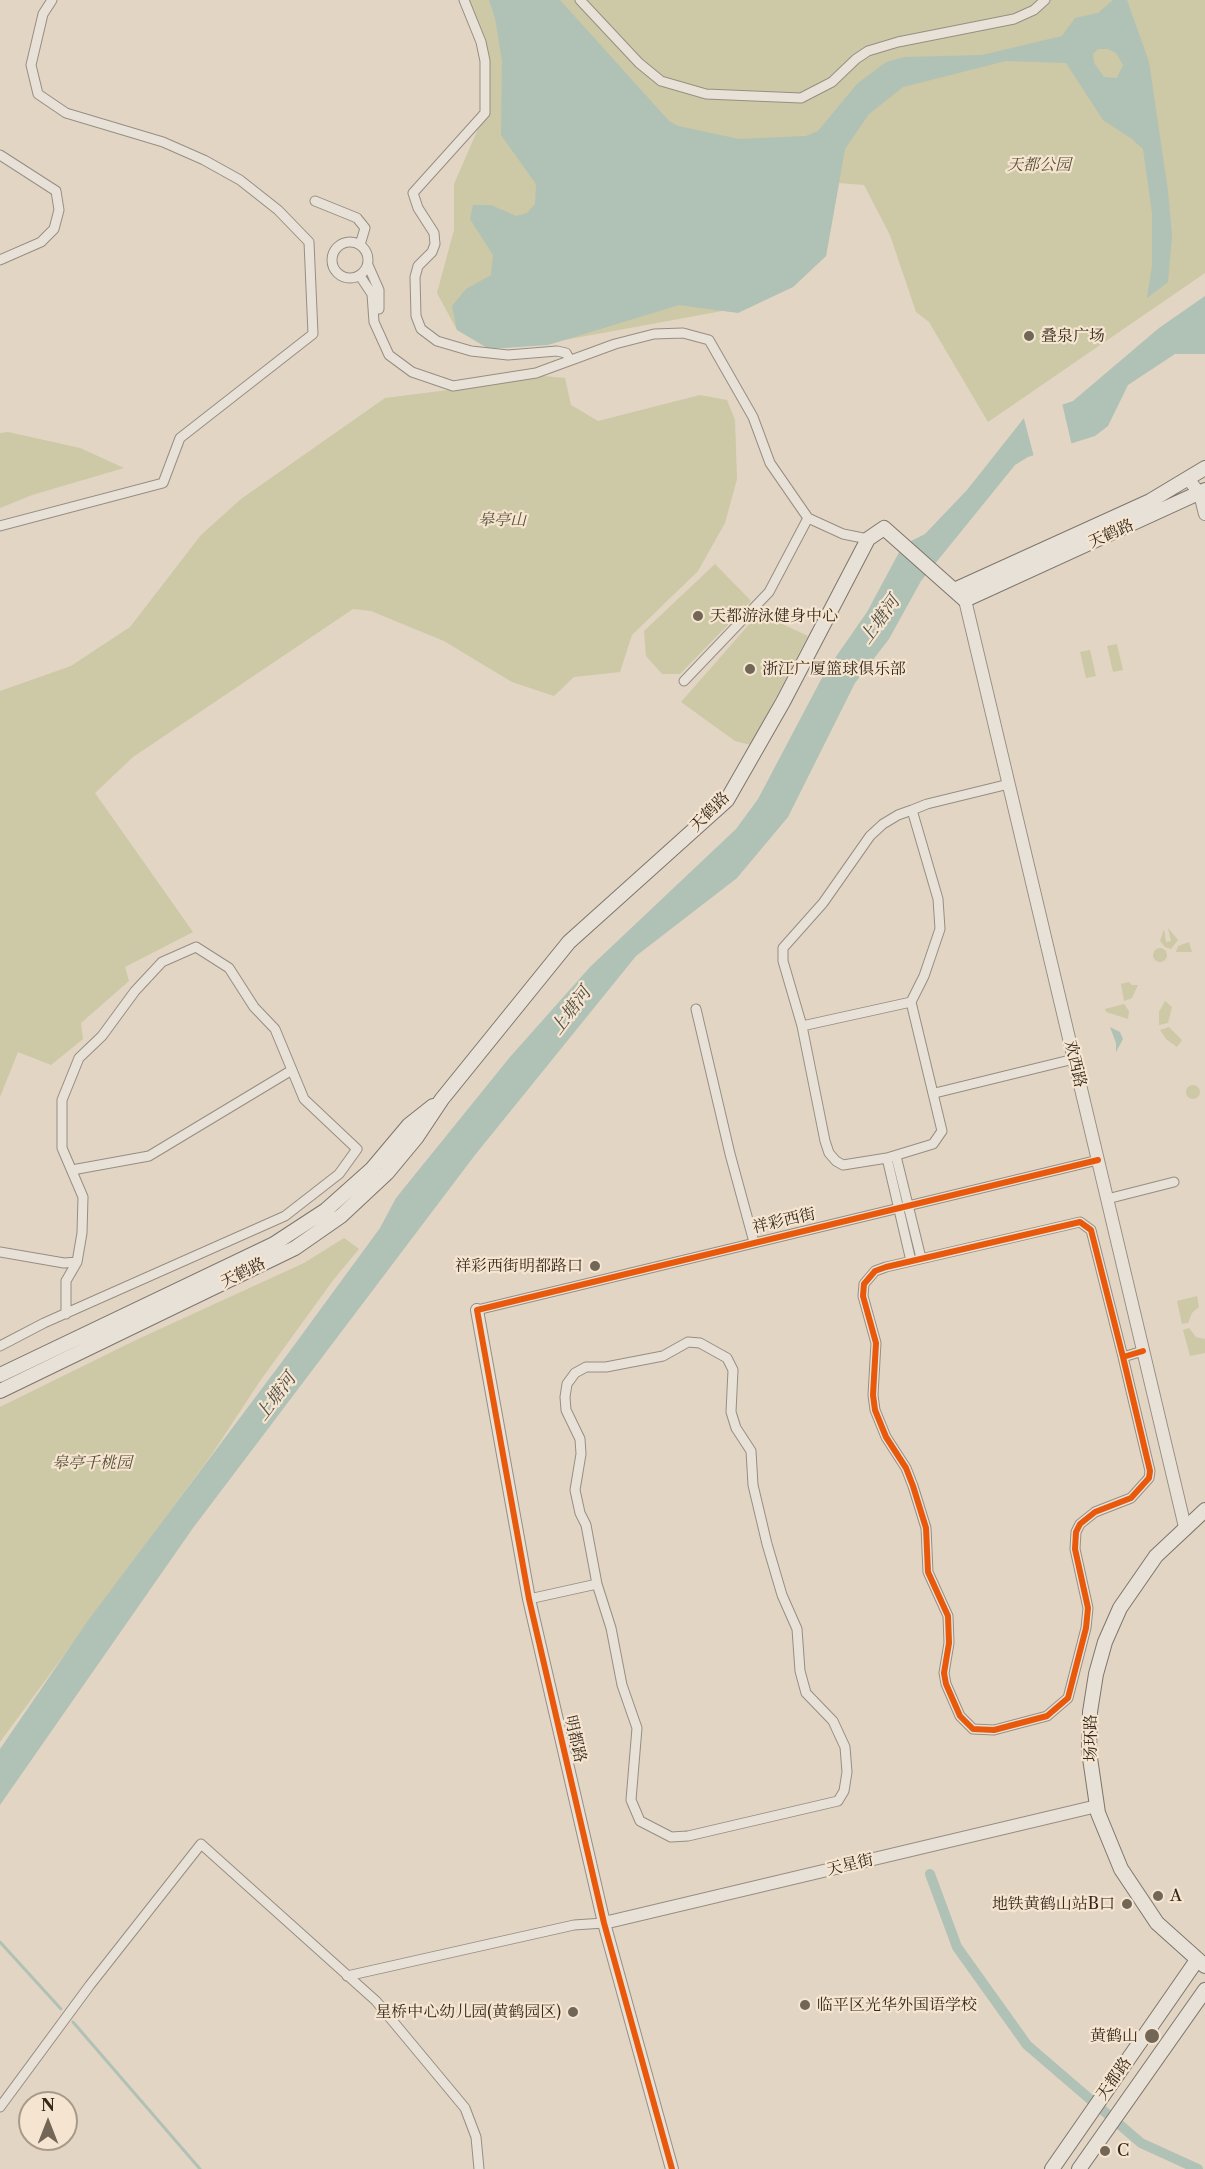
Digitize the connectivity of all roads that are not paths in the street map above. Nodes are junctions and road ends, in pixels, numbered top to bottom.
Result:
1 (52, 0) edge
2 (464, 0) edge
3 (580, 0) edge
4 (1045, 0) edge
5 (0, 155) edge
6 (315, 201) dead end
7 (360, 245) junction
8 (0, 260) edge
9 (368, 265) junction
10 (360, 276) junction
11 (389, 355) junction
12 (570, 360) junction
13 (1205, 468) edge
14 (1189, 480) junction
15 (1202, 492) edge
16 (1205, 514) edge
17 (808, 518) junction
18 (0, 526) edge
19 (868, 539) junction
20 (954, 590) junction
21 (965, 600) junction
22 (684, 681) dead end
23 (1009, 784) junction
24 (912, 810) junction
25 (911, 1002) junction
26 (696, 1009) dead end
27 (802, 1026) junction
28 (1074, 1059) junction
29 (292, 1070) junction
30 (934, 1094) junction
31 (442, 1099) junction
32 (892, 1157) junction
33 (1098, 1160) junction
34 (72, 1170) junction
35 (1174, 1182) dead end
36 (1107, 1199) junction
37 (904, 1206) junction
38 (754, 1242) junction
39 (0, 1252) edge
40 (916, 1260) junction
41 (76, 1262) junction
42 (477, 1310) joint
43 (66, 1314) junction
44 (0, 1346) edge
45 (1143, 1351) junction
46 (1123, 1357) junction
47 (0, 1375) edge
48 (0, 1391) edge
49 (1205, 1510) edge
50 (1185, 1527) junction
51 (597, 1584) junction
52 (529, 1599) junction
53 (1097, 1806) junction
54 (603, 1923) junction
55 (1201, 1963) edge
56 (347, 1976) junction
57 (1205, 1990) edge
58 (0, 2107) edge
59 (479, 2169) edge
60 (672, 2169) edge
61 (1052, 2169) edge
62 (1079, 2169) edge

1 - 18 street
2 - 12 street
3 - 4 street
5 - 8 street
6 - 7 street
7 - 9 street
7 - 10 street
9 - 10 street
9 - 11 street
10 - 11 street
11 - 12 street
12 - 17 street
13 - 14 main road, 天鹤路
14 - 15 street
14 - 20 main road, 天鹤路
15 - 16 street
15 - 21 main road, 天鹤路
17 - 19 street
17 - 22 street
19 - 20 main road
19 - 31 main road, 天鹤路
20 - 21 main road
21 - 23 street, 欢西路
23 - 24 street
23 - 28 street, 欢西路
24 - 25 street
24 - 27 street
25 - 27 street
25 - 30 street
26 - 38 street
27 - 32 street
28 - 30 street
28 - 33 street, 欢西路
29 - 34 street
29 - 34 street
29 - 43 street
30 - 32 street
31 - 47 main road, 天鹤路
31 - 48 main road, 天鹤路
32 - 37 street
33 - 36 street, 欢西路
33 - 37 street, 祥彩西街
34 - 41 street
35 - 36 street
36 - 45 street, 欢西路
37 - 38 street, 祥彩西街
37 - 40 street
38 - 42 street, 祥彩西街
39 - 41 street
40 - 46 street
40 - 46 street
41 - 43 street
42 - 52 street, 明都路
43 - 44 street
45 - 46 street
45 - 50 street, 欢西路
49 - 50 main road, 场环路
50 - 53 main road, 场环路
51 - 51 street
51 - 52 street
52 - 54 street, 明都路
53 - 54 street, 天星街
53 - 55 main road, 场环路
54 - 56 street
54 - 60 street, 明都路
55 - 61 main road, 天都路
56 - 58 street
56 - 59 street
57 - 62 main road, 天都路

